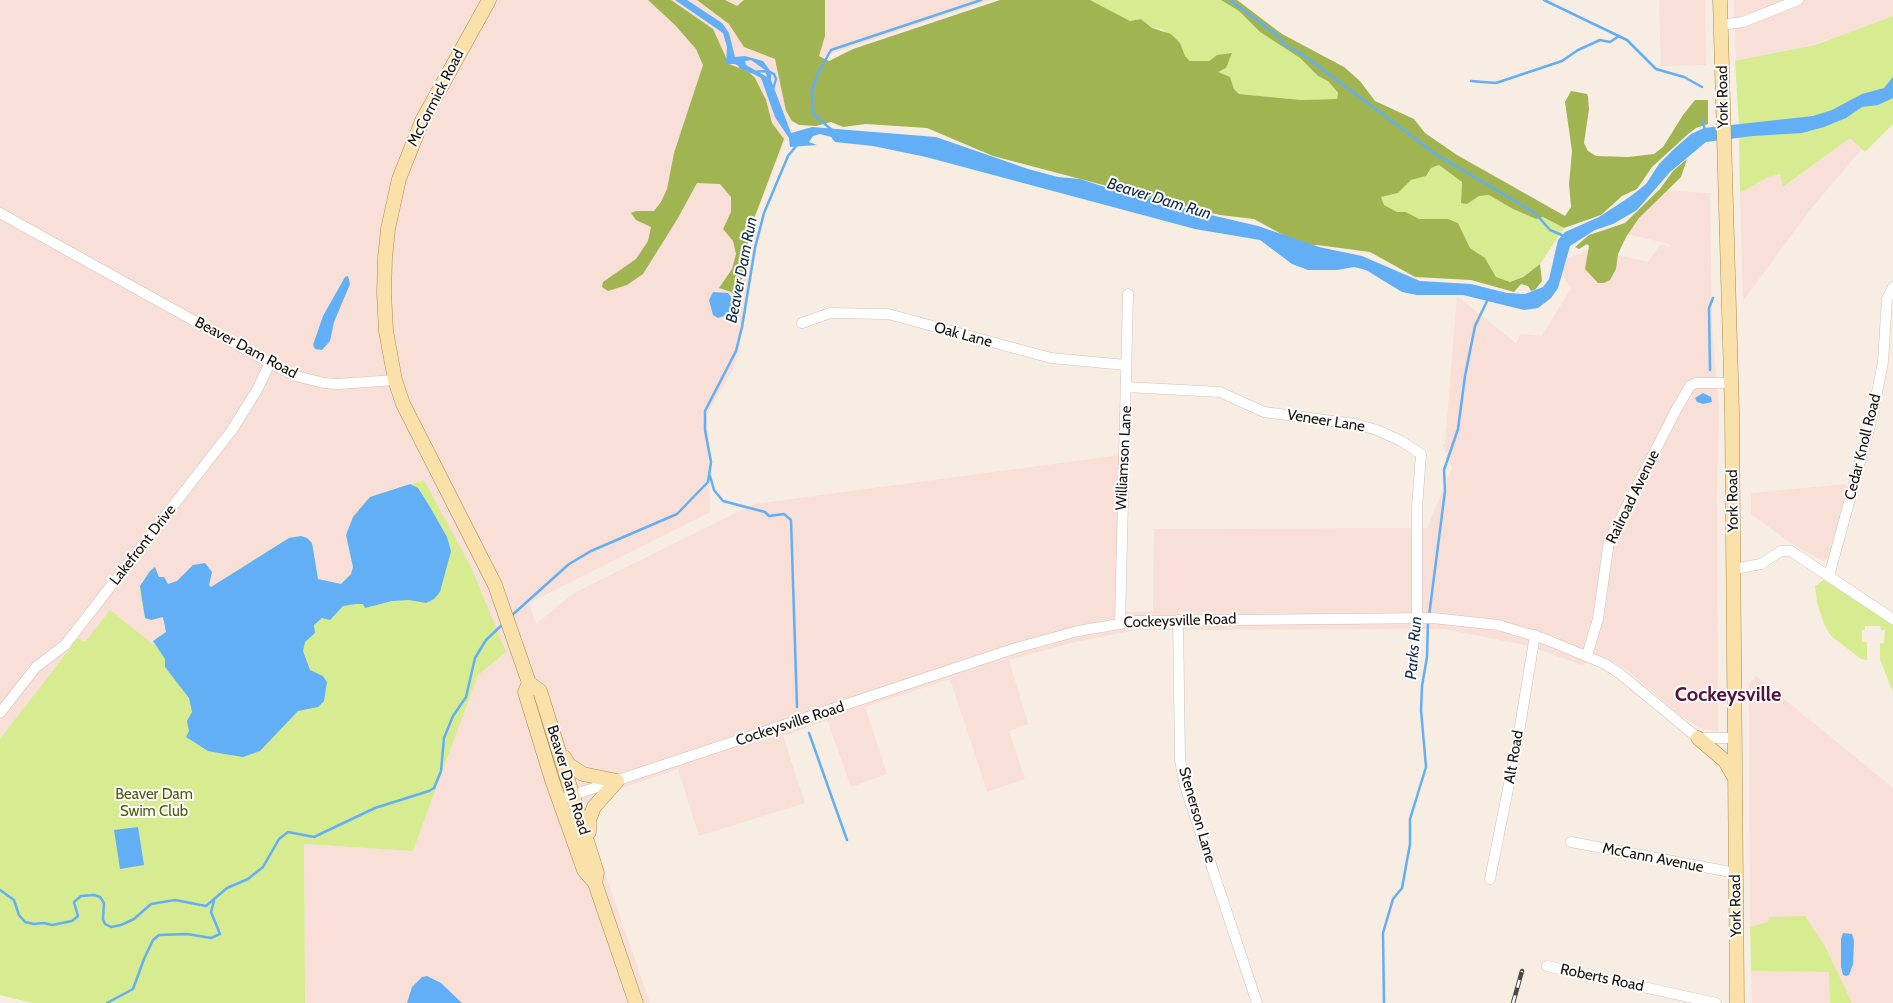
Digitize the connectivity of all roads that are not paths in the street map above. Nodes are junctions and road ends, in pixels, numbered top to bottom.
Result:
1 (489, 0) edge
2 (1720, 0) edge
3 (1798, 0) edge
4 (1721, 25) junction
5 (0, 213) edge
6 (1893, 286) edge
7 (1128, 294) dead end
8 (802, 322) dead end
9 (270, 363) junction
10 (1126, 365) junction
11 (395, 380) junction
12 (1732, 383) junction
13 (1126, 387) junction
14 (1734, 569) junction
15 (1830, 576) junction
16 (1425, 618) junction
17 (1893, 619) edge
18 (1178, 620) junction
19 (1120, 623) junction
20 (1535, 635) junction
21 (1587, 656) junction
22 (529, 684) junction
23 (0, 713) edge
24 (1698, 738) junction
25 (1734, 738) junction
26 (557, 743) junction
27 (1735, 779) junction
28 (617, 781) junction
29 (574, 794) junction
30 (559, 799) junction
31 (1571, 842) dead end
32 (589, 848) junction
33 (1736, 873) junction
34 (1490, 879) dead end
35 (595, 883) junction
36 (1547, 966) dead end
37 (636, 1003) edge
38 (1257, 1003) edge
39 (1716, 1003) edge
40 (1737, 1003) edge

1 - 11 main road, McCormick Road
2 - 4 main road, York Road
3 - 4 street
4 - 12 main road, York Road
5 - 9 street, Beaver Dam Road
6 - 15 street, Cedar Knoll Road
7 - 10 street, Williamson Lane
8 - 10 street, Oak Lane
9 - 11 street, Beaver Dam Road
9 - 23 street, Lakefront Drive
10 - 13 street, Williamson Lane
11 - 22 main road, Beaver Dam Road
12 - 14 main road, York Road
12 - 21 street, Railroad Avenue
13 - 16 street, Veneer Lane
13 - 19 street, Williamson Lane
14 - 15 street
14 - 25 main road, York Road
15 - 17 street
16 - 18 street, Cockeysville Road
16 - 20 street, Cockeysville Road
18 - 19 street, Cockeysville Road
18 - 38 street, Stenerson Lane
19 - 28 street, Cockeysville Road
20 - 21 street, Cockeysville Road
20 - 34 street, Alt Road
21 - 24 street, Cockeysville Road
22 - 26 main road, Beaver Dam Road
22 - 30 main road, Beaver Dam Road
24 - 25 street
24 - 27 main road
25 - 27 main road, York Road
26 - 28 main road
26 - 29 main road, Beaver Dam Road
27 - 33 main road, York Road
28 - 29 street, Cockeysville Road
28 - 32 main road
29 - 30 street, Cockeysville Road
29 - 32 main road, Beaver Dam Road
30 - 35 main road, Beaver Dam Road
31 - 33 street, McCann Avenue
32 - 35 main road, Beaver Dam Road
33 - 40 main road, York Road
35 - 37 main road, Beaver Dam Road
36 - 39 street, Roberts Road

